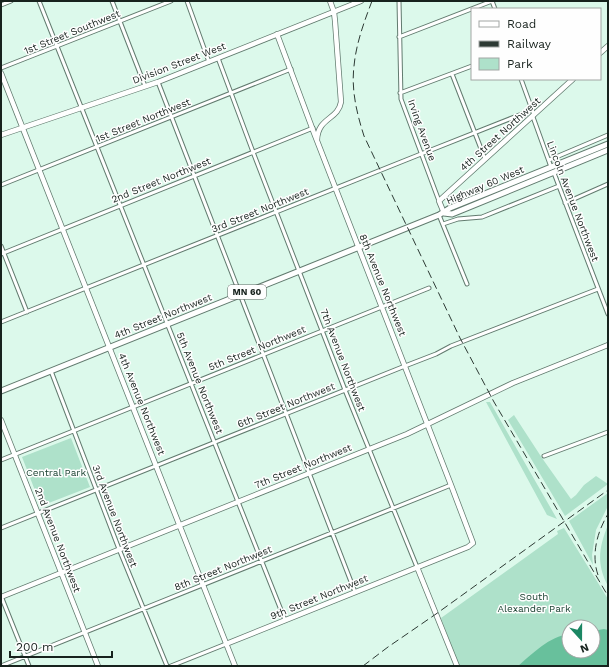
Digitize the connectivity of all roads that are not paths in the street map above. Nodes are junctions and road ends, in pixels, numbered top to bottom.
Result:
1 (11, 1) edge
2 (39, 1) edge
3 (112, 1) edge
4 (171, 1) edge
5 (186, 1) edge
6 (330, 1) edge
7 (361, 1) edge
8 (399, 1) edge
9 (492, 1) edge
10 (1, 5) edge
11 (473, 8) edge
12 (471, 9) edge
13 (334, 12) junction
14 (120, 21) junction
15 (277, 34) junction
16 (399, 36) junction
17 (57, 46) junction
18 (218, 58) junction
19 (209, 62) junction
20 (471, 66) edge
21 (1, 68) edge
22 (291, 69) junction
23 (1, 73) edge
24 (452, 74) junction
25 (521, 80) edge
26 (572, 80) edge
27 (158, 82) junction
28 (145, 86) junction
29 (231, 92) junction
30 (400, 93) junction
31 (81, 107) junction
32 (525, 115) dead end
33 (533, 116) junction
34 (172, 117) junction
35 (326, 120) junction
36 (23, 127) junction
37 (313, 128) junction
38 (474, 133) junction
39 (1, 135) edge
40 (608, 135) edge
41 (317, 142) junction
42 (608, 144) edge
43 (97, 147) junction
44 (608, 150) edge
45 (253, 152) junction
46 (421, 154) junction
47 (485, 159) junction
48 (549, 160) junction
49 (551, 167) junction
50 (39, 170) junction
51 (554, 172) junction
52 (194, 175) junction
53 (608, 184) edge
54 (1, 185) edge
55 (559, 186) junction
56 (335, 188) junction
57 (439, 201) junction
58 (565, 203) junction
59 (121, 206) junction
60 (276, 212) junction
61 (442, 214) junction
62 (443, 224) junction
63 (63, 229) junction
64 (217, 236) junction
65 (1, 246) edge
66 (358, 247) junction
67 (2, 254) edge
68 (144, 265) junction
69 (300, 271) junction
70 (467, 284) dead end
71 (86, 288) junction
72 (429, 288) dead end
73 (598, 289) junction
74 (240, 295) junction
75 (382, 307) junction
76 (27, 312) junction
77 (608, 314) edge
78 (1, 322) edge
79 (168, 324) junction
80 (323, 330) junction
81 (608, 345) edge
82 (109, 347) junction
83 (264, 355) junction
84 (405, 366) junction
85 (51, 371) junction
86 (191, 383) junction
87 (345, 390) junction
88 (1, 391) edge
89 (133, 407) junction
90 (287, 414) junction
91 (1, 420) edge
92 (428, 424) junction
93 (74, 431) junction
94 (608, 432) edge
95 (215, 442) junction
96 (369, 449) junction
97 (15, 454) junction
98 (544, 456) dead end
99 (1, 460) edge
100 (156, 466) junction
101 (310, 472) junction
102 (452, 485) junction
103 (97, 490) junction
104 (238, 501) junction
105 (392, 508) junction
106 (38, 513) junction
107 (179, 525) junction
108 (1, 528) edge
109 (332, 532) junction
110 (473, 543) joint
111 (119, 549) junction
112 (262, 561) junction
113 (417, 567) junction
114 (61, 574) junction
115 (203, 585) junction
116 (355, 592) junction
117 (1, 596) edge
118 (144, 609) junction
119 (285, 620) junction
120 (85, 633) junction
121 (226, 644) junction
122 (25, 656) junction
123 (2, 666) edge
124 (29, 666) edge
125 (98, 666) edge
126 (167, 666) edge
127 (171, 666) edge
128 (235, 666) edge
129 (457, 666) edge

1 - 10 street
2 - 17 street, 5th Avenue Northwest
3 - 14 street
4 - 14 street, 1st Street Southwest
5 - 19 street
6 - 13 street
7 - 13 street, Division Street West
8 - 16 street, Irving Avenue
9 - 11 street
12 - 16 street
13 - 15 street, Division Street West
13 - 35 street
14 - 17 street, 1st Street Southwest
14 - 28 street
15 - 18 street, Division Street West
15 - 22 street, 8th Avenue Northwest
16 - 30 street, Irving Avenue
17 - 21 street, 1st Street Southwest
17 - 31 street, 5th Avenue Northwest
18 - 19 street, Division Street West
18 - 29 street, 7th Avenue Northwest
19 - 27 street, Division Street West
20 - 24 street
22 - 29 street, 1st Street Northwest
22 - 37 street, 8th Avenue Northwest
23 - 36 street, 4th Avenue Northwest
24 - 30 street
24 - 38 street
25 - 33 street, Lincoln Avenue Northwest
26 - 33 street, 4th Street Northwest
27 - 28 street, Division Street West
27 - 34 street
28 - 31 street, Division Street West
29 - 34 street, 1st Street Northwest
29 - 45 street, 7th Avenue Northwest
30 - 46 street, Irving Avenue
31 - 36 street, Division Street West
31 - 43 street, 5th Avenue Northwest
32 - 38 street, 3rd Street Northwest
33 - 47 street, 4th Street Northwest
33 - 48 street, Lincoln Avenue Northwest
34 - 43 street, 1st Street Northwest
34 - 52 street
35 - 37 street, 2nd Street Northwest
35 - 41 street
36 - 39 street, Division Street West
36 - 50 street, 4th Avenue Northwest
37 - 41 street, 8th Avenue Northwest
37 - 45 street, 2nd Street Northwest
38 - 46 street, 3rd Street Northwest
38 - 47 street
40 - 48 street
41 - 56 street, 8th Avenue Northwest
42 - 49 main road, Highway 60 West / MN 60
43 - 50 street, 1st Street Northwest
43 - 59 street, 5th Avenue Northwest
44 - 51 main road, Highway 60 West / MN 60
45 - 52 street, 2nd Street Northwest
45 - 60 street, 7th Avenue Northwest
46 - 56 street, 3rd Street Northwest
46 - 57 street, Irving Avenue
47 - 57 street, 4th Street Northwest
48 - 49 street, Lincoln Avenue Northwest
49 - 51 street, Lincoln Avenue Northwest
49 - 61 main road, Highway 60 West / MN 60
50 - 54 street, 1st Street Northwest
50 - 63 street, 4th Avenue Northwest
51 - 55 street, Lincoln Avenue Northwest
51 - 61 main road, Highway 60 West / MN 60
52 - 59 street, 2nd Street Northwest
52 - 64 street
53 - 58 street
55 - 58 street, Lincoln Avenue Northwest
55 - 62 street
56 - 60 street, 3rd Street Northwest
56 - 66 street, 8th Avenue Northwest
57 - 61 street, Irving Avenue
58 - 73 street, Lincoln Avenue Northwest
59 - 63 street, 2nd Street Northwest
59 - 68 street, 5th Avenue Northwest
60 - 64 street, 3rd Street Northwest
60 - 69 street, 7th Avenue Northwest
61 - 62 street, Irving Avenue
61 - 66 main road, 4th Street Northwest / MN 60
62 - 70 street, Irving Avenue
63 - 67 street, 2nd Street Northwest
63 - 71 street, 4th Avenue Northwest
64 - 68 street, 3rd Street Northwest
64 - 74 street
65 - 67 street
66 - 69 main road, 4th Street Northwest / MN 60
66 - 75 street, 8th Avenue Northwest
67 - 76 street
68 - 71 street, 3rd Street Northwest
68 - 79 street, 5th Avenue Northwest
69 - 74 main road, 4th Street Northwest / MN 60
69 - 80 street, 7th Avenue Northwest
71 - 76 street, 3rd Street Northwest
71 - 82 street, 4th Avenue Northwest
72 - 75 street, 5th Street Northwest
73 - 77 street, Lincoln Avenue Northwest
73 - 84 street, 6th Street Northwest
74 - 79 main road, 4th Street Northwest / MN 60
74 - 83 street
75 - 80 street, 5th Street Northwest
75 - 84 street, 8th Avenue Northwest
76 - 78 street, 3rd Street Northwest
79 - 82 main road, 4th Street Northwest / MN 60
79 - 86 street, 5th Avenue Northwest
80 - 83 street, 5th Street Northwest
80 - 87 street, 7th Avenue Northwest
81 - 92 street, 7th Street Northwest
82 - 85 main road, 4th Street Northwest / MN 60
82 - 89 street, 4th Avenue Northwest
83 - 86 street, 5th Street Northwest
83 - 90 street
84 - 87 street, 6th Street Northwest
84 - 92 street, 8th Avenue Northwest
85 - 88 main road, 4th Street Northwest / MN 60
85 - 93 street, 3rd Avenue Northwest
86 - 89 street, 5th Street Northwest
86 - 95 street, 5th Avenue Northwest
87 - 90 street, 6th Street Northwest
87 - 96 street, 7th Avenue Northwest
89 - 93 street, 5th Street Northwest
89 - 100 street, 4th Avenue Northwest
90 - 95 street, 6th Street Northwest
90 - 101 street
91 - 97 street, 2nd Avenue Northwest
92 - 96 street, 7th Street Northwest
92 - 102 street, 8th Avenue Northwest
93 - 97 street, 5th Street Northwest
93 - 103 street, 3rd Avenue Northwest
94 - 98 street
95 - 100 street, 6th Street Northwest
95 - 104 street, 5th Avenue Northwest
96 - 101 street, 7th Street Northwest
96 - 105 street, 7th Avenue Northwest
97 - 99 street, 5th Street Northwest
97 - 106 street, 2nd Avenue Northwest
100 - 103 street, 6th Street Northwest
100 - 107 street, 4th Avenue Northwest
101 - 104 street, 7th Street Northwest
101 - 109 street
102 - 105 street, 8th Street Northwest
102 - 110 street, 8th Avenue Northwest
103 - 106 street, 6th Street Northwest
103 - 111 street, 3rd Avenue Northwest
104 - 107 street, 7th Street Northwest
104 - 112 street, 5th Avenue Northwest
105 - 109 street, 8th Street Northwest
105 - 113 street, 7th Avenue Northwest
106 - 108 street, 6th Street Northwest
106 - 114 street, 2nd Avenue Northwest
107 - 111 street, 7th Street Northwest
107 - 115 street, 4th Avenue Northwest
109 - 112 street, 8th Street Northwest
109 - 116 street
110 - 113 street, 9th Street Northwest
111 - 114 street, 7th Street Northwest
111 - 118 street, 3rd Avenue Northwest
112 - 115 street, 8th Street Northwest
112 - 119 street, 5th Avenue Northwest
113 - 116 street, 9th Street Northwest
113 - 129 street, 7th Avenue Northwest
114 - 117 street, 7th Street Northwest
114 - 120 street, 2nd Avenue Northwest
115 - 118 street, 8th Street Northwest
115 - 121 street, 4th Avenue Northwest
116 - 119 street, 9th Street Northwest
117 - 122 street
118 - 120 street, 8th Street Northwest
118 - 126 street, 3rd Avenue Northwest
119 - 121 street, 9th Street Northwest
120 - 122 street, 8th Street Northwest
120 - 125 street, 2nd Avenue Northwest
121 - 127 street, 9th Street Northwest
121 - 128 street, 4th Avenue Northwest
122 - 123 street, 8th Street Northwest
122 - 124 street

